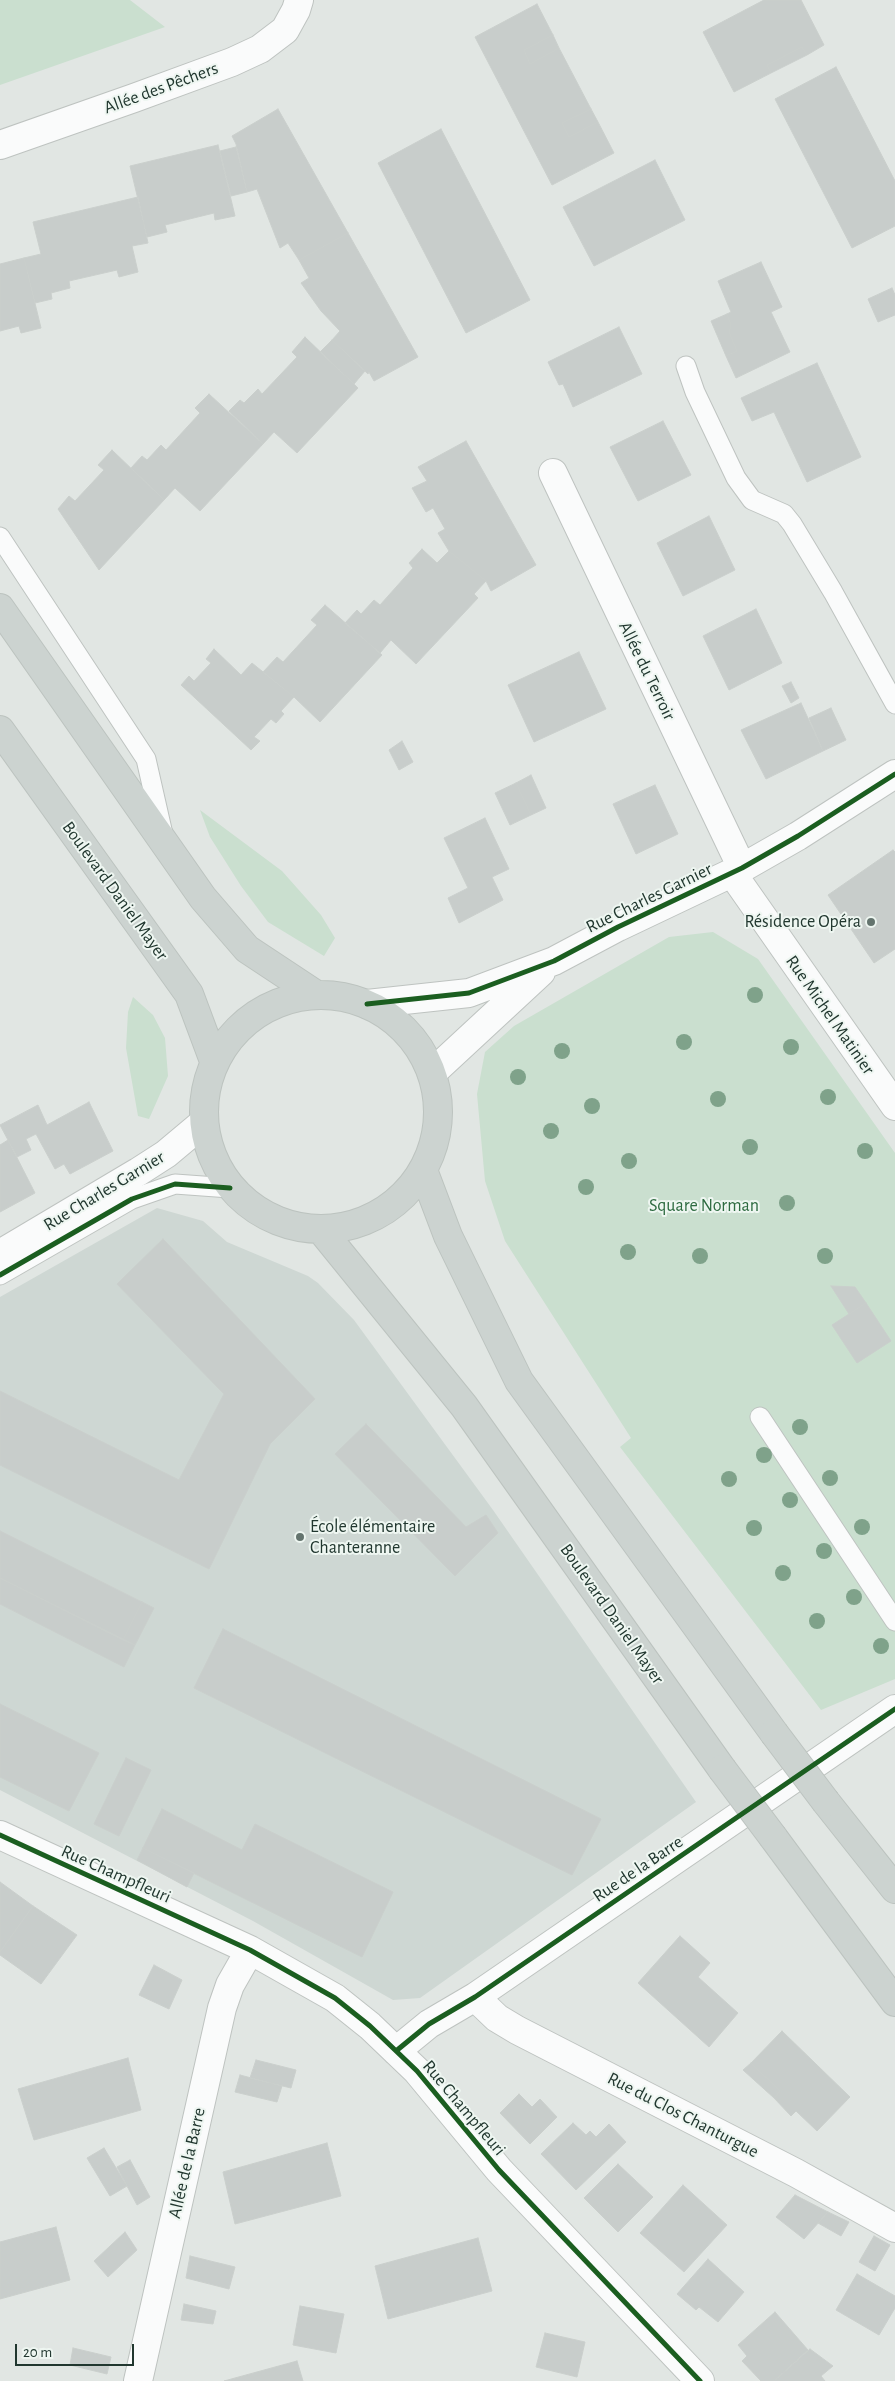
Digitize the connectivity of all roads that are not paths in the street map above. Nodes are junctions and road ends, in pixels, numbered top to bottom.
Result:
1 (299, 0) edge
2 (0, 145) edge
3 (686, 366) dead end
4 (553, 473) dead end
5 (0, 537) edge
6 (0, 608) edge
7 (895, 704) edge
8 (0, 730) edge
9 (895, 774) edge
10 (165, 842) junction
11 (737, 870) junction
12 (554, 962) junction
13 (315, 994) junction
14 (368, 1004) junction
15 (214, 1061) junction
16 (432, 1073) junction
17 (895, 1106) edge
18 (203, 1123) junction
19 (423, 1170) junction
20 (230, 1188) junction
21 (322, 1231) junction
22 (0, 1254) edge
23 (0, 1275) edge
24 (760, 1417) dead end
25 (895, 1621) edge
26 (895, 1709) edge
27 (0, 1836) edge
28 (895, 1890) edge
29 (250, 1950) junction
30 (475, 1997) junction
31 (895, 2002) edge
32 (396, 2051) junction
33 (895, 2228) edge
34 (138, 2381) edge
35 (700, 2381) edge

1 - 2 street, Allée des Pêchers
3 - 7 lane
4 - 11 street, Allée du Terroir
5 - 10 lane
6 - 10 main road
8 - 15 main road, Boulevard Daniel Mayer
9 - 11 street, Rue Charles Garnier
10 - 13 main road
11 - 12 street, Rue Charles Garnier
11 - 17 street, Rue Michel Matinier
12 - 14 street, Rue Charles Garnier
12 - 16 street, Rue Charles Garnier
13 - 14 main road
13 - 15 main road
14 - 16 main road
15 - 18 main road
16 - 19 main road
18 - 20 main road
18 - 22 street, Rue Charles Garnier
19 - 21 main road
19 - 28 main road, bridge
20 - 21 main road
20 - 23 lane
21 - 31 main road, Boulevard Daniel Mayer, bridge
24 - 25 lane
26 - 30 street, Rue de la Barre
27 - 29 street, Rue Champfleuri
29 - 32 street, Rue Champfleuri
29 - 34 street, Allée de la Barre
30 - 32 street, Rue de la Barre
30 - 33 street, Rue du Clos Chanturgue
32 - 35 street, Rue Champfleuri

